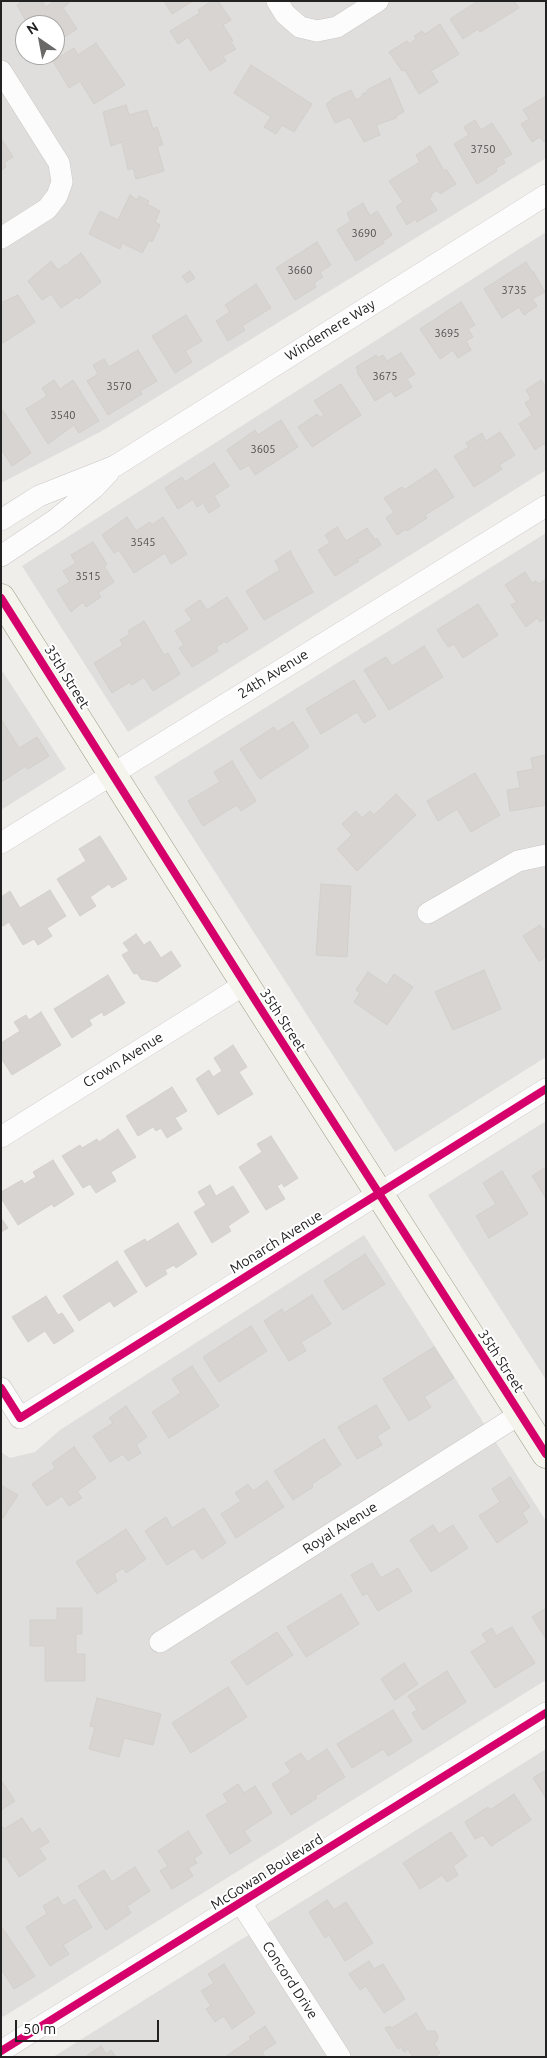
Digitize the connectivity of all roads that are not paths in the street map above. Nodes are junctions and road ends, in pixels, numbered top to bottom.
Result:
1 (277, 1) edge
2 (378, 1) edge
3 (1, 71) edge
4 (546, 195) edge
5 (1, 238) edge
6 (116, 466) junction
7 (546, 506) edge
8 (1, 520) edge
9 (1, 556) edge
10 (1, 598) edge
11 (112, 773) junction
12 (1, 843) edge
13 (546, 855) edge
14 (428, 913) dead end
15 (245, 984) junction
16 (546, 1089) edge
17 (1, 1137) edge
18 (379, 1193) junction
19 (1, 1388) edge
20 (520, 1414) junction
21 (546, 1454) edge
22 (160, 1642) dead end
23 (546, 1713) edge
24 (241, 1903) junction
25 (1, 2051) edge
26 (340, 2057) edge

1 - 2 street
3 - 5 street
4 - 6 street, Windemere Way
6 - 8 street, Windemere Way
6 - 9 street, Windemere Way
7 - 11 street, 24th Avenue
10 - 11 street, 35th Street
11 - 12 street, 24th Avenue
11 - 15 street, 35th Street
13 - 14 street
15 - 17 street, Crown Avenue
15 - 18 street, 35th Street
16 - 18 street, Monarch Avenue
18 - 19 street, Monarch Avenue
18 - 20 street, 35th Street
20 - 21 street, 35th Street
20 - 22 street, Royal Avenue
23 - 24 street, McGowan Boulevard
24 - 25 street, McGowan Boulevard
24 - 26 street, Concord Drive

